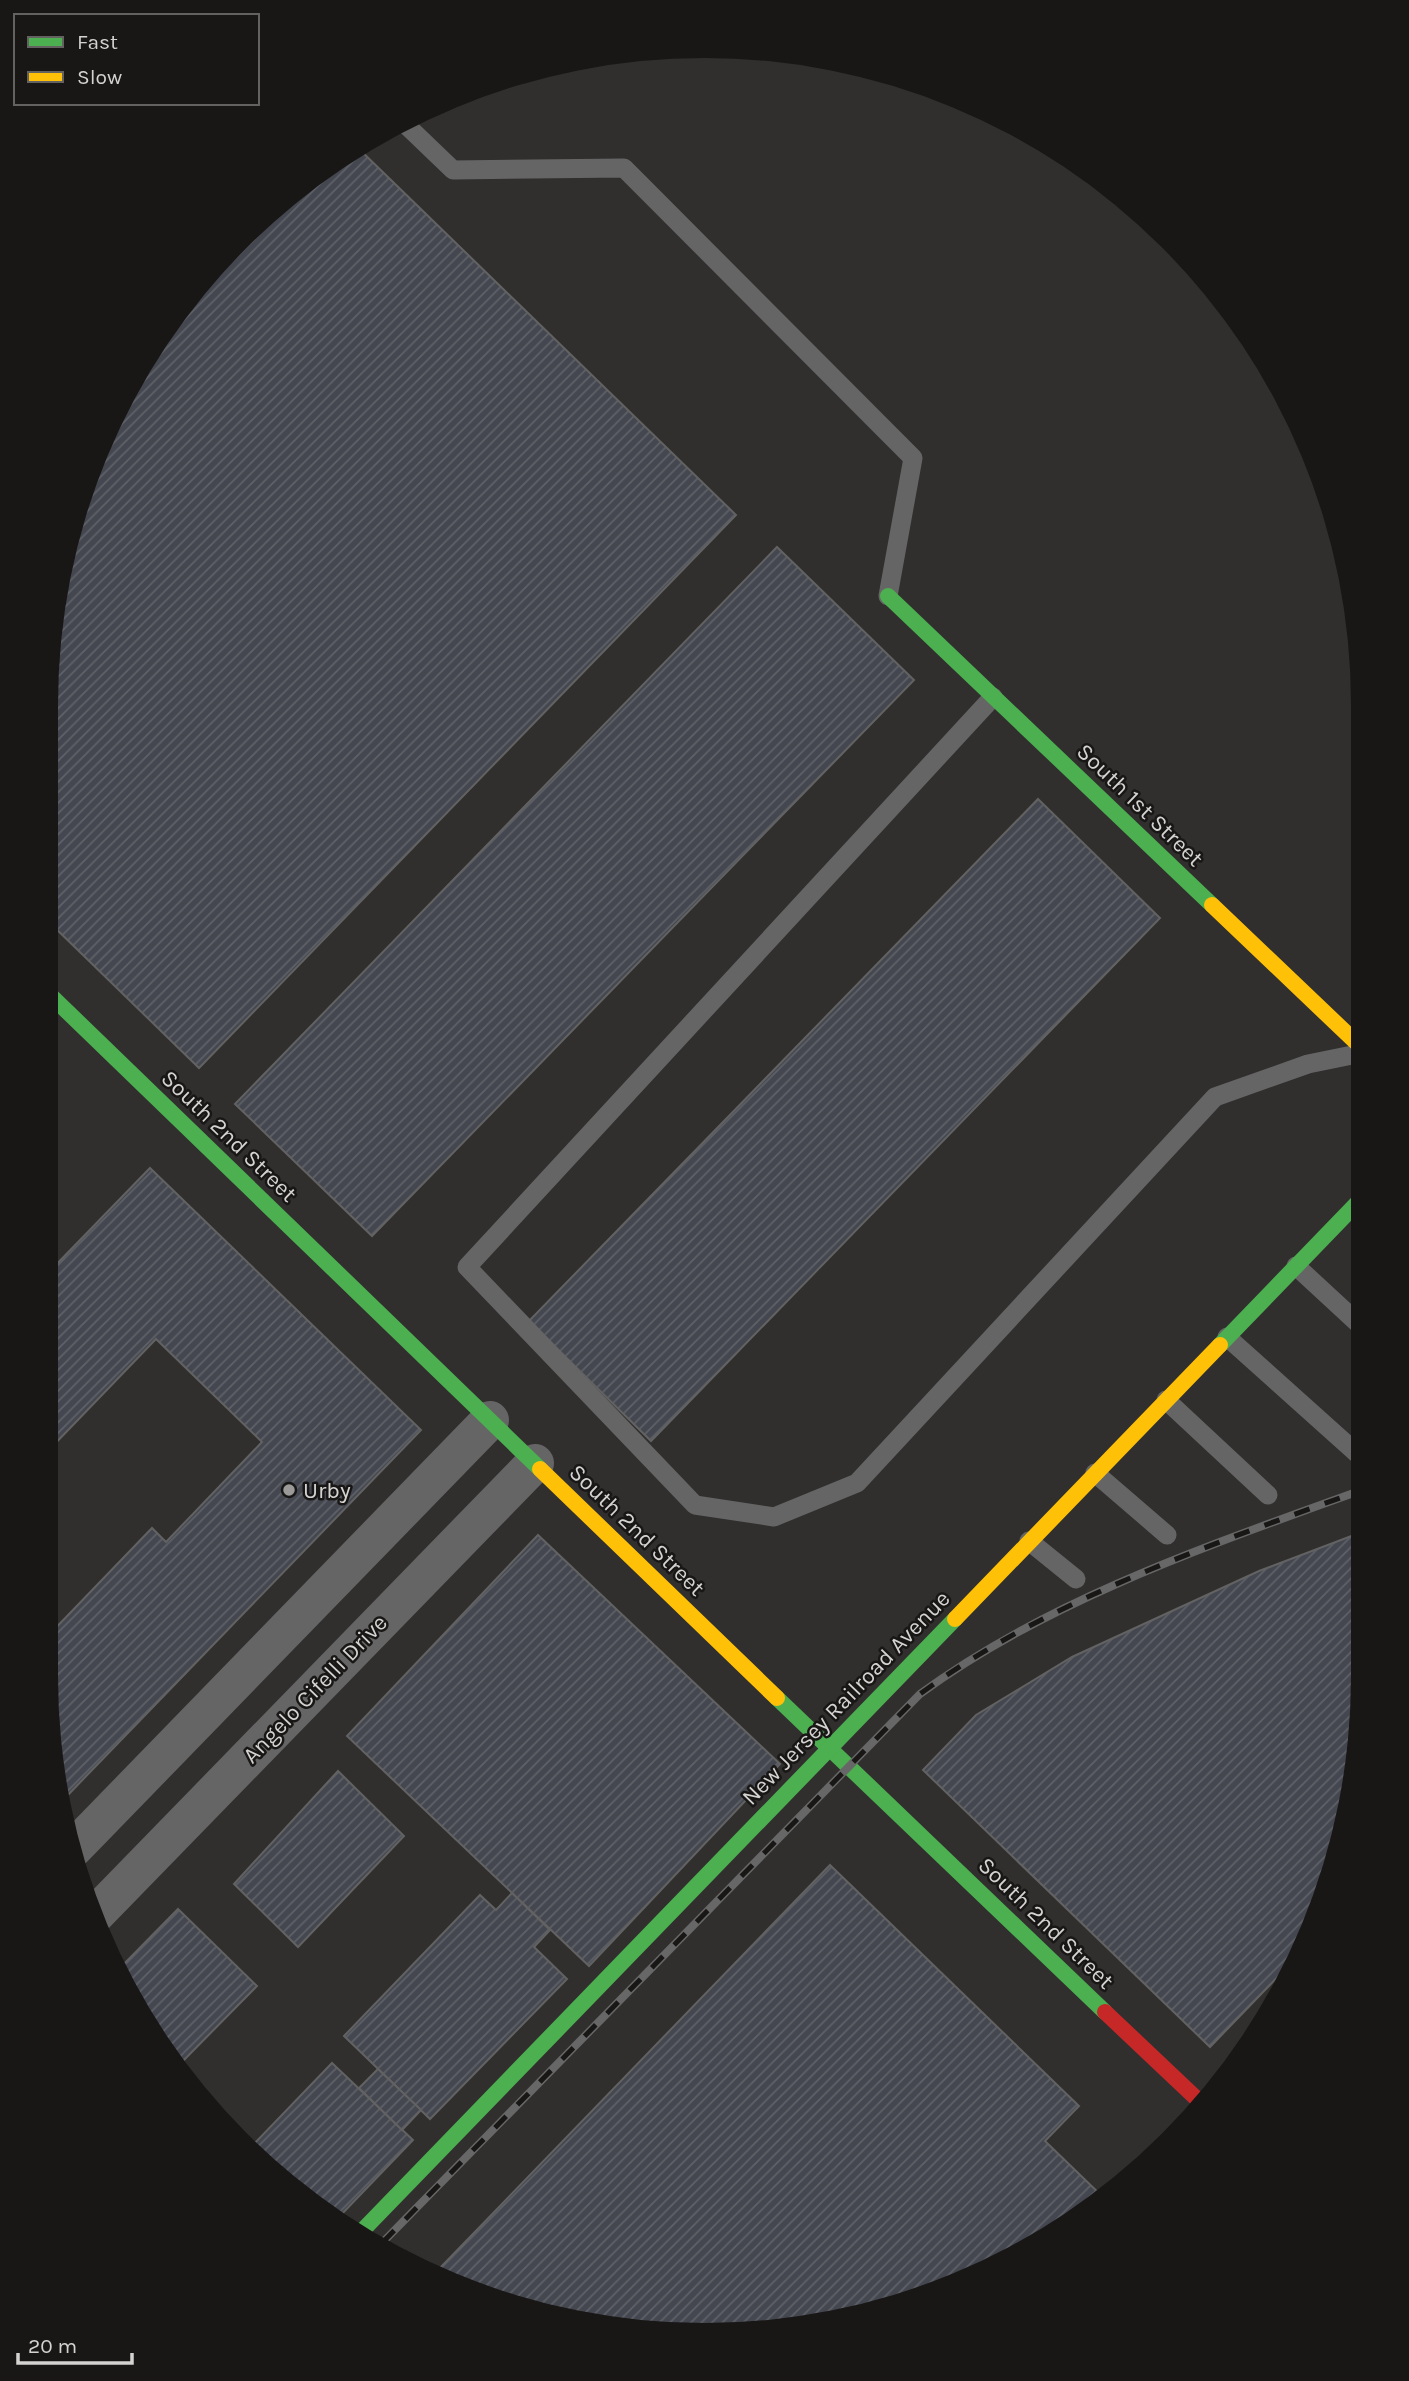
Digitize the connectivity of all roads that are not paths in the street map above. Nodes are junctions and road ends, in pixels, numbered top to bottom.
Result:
1 (410, 128) edge
2 (887, 596) joint
3 (993, 697) junction
4 (58, 1002) edge
5 (1351, 1039) edge
6 (1351, 1053) edge
7 (1351, 1209) edge
8 (1296, 1266) junction
9 (1351, 1317) edge
10 (1227, 1337) junction
11 (1166, 1400) junction
12 (490, 1420) junction
13 (1351, 1448) edge
14 (535, 1463) junction
15 (1095, 1473) junction
16 (1268, 1495) dead end
17 (1167, 1535) dead end
18 (1029, 1541) junction
19 (1076, 1579) dead end
20 (829, 1747) junction
21 (80, 1842) edge
22 (101, 1907) edge
23 (1195, 2098) edge
24 (366, 2227) edge

1 - 2 lane
2 - 3 street, South 1st Street
3 - 5 street, South 1st Street
3 - 6 lane
4 - 12 street, South 2nd Street
7 - 8 street, New Jersey Railroad Avenue
8 - 9 lane
8 - 10 street, New Jersey Railroad Avenue
10 - 11 street, New Jersey Railroad Avenue
10 - 13 lane
11 - 15 street, New Jersey Railroad Avenue
11 - 16 lane
12 - 14 street, South 2nd Street
12 - 21 street
14 - 20 street, South 2nd Street
14 - 22 street, Angelo Cifelli Drive
15 - 17 lane
15 - 18 street, New Jersey Railroad Avenue
18 - 19 lane
18 - 20 street, New Jersey Railroad Avenue
20 - 23 street, South 2nd Street
20 - 24 street, New Jersey Railroad Avenue

